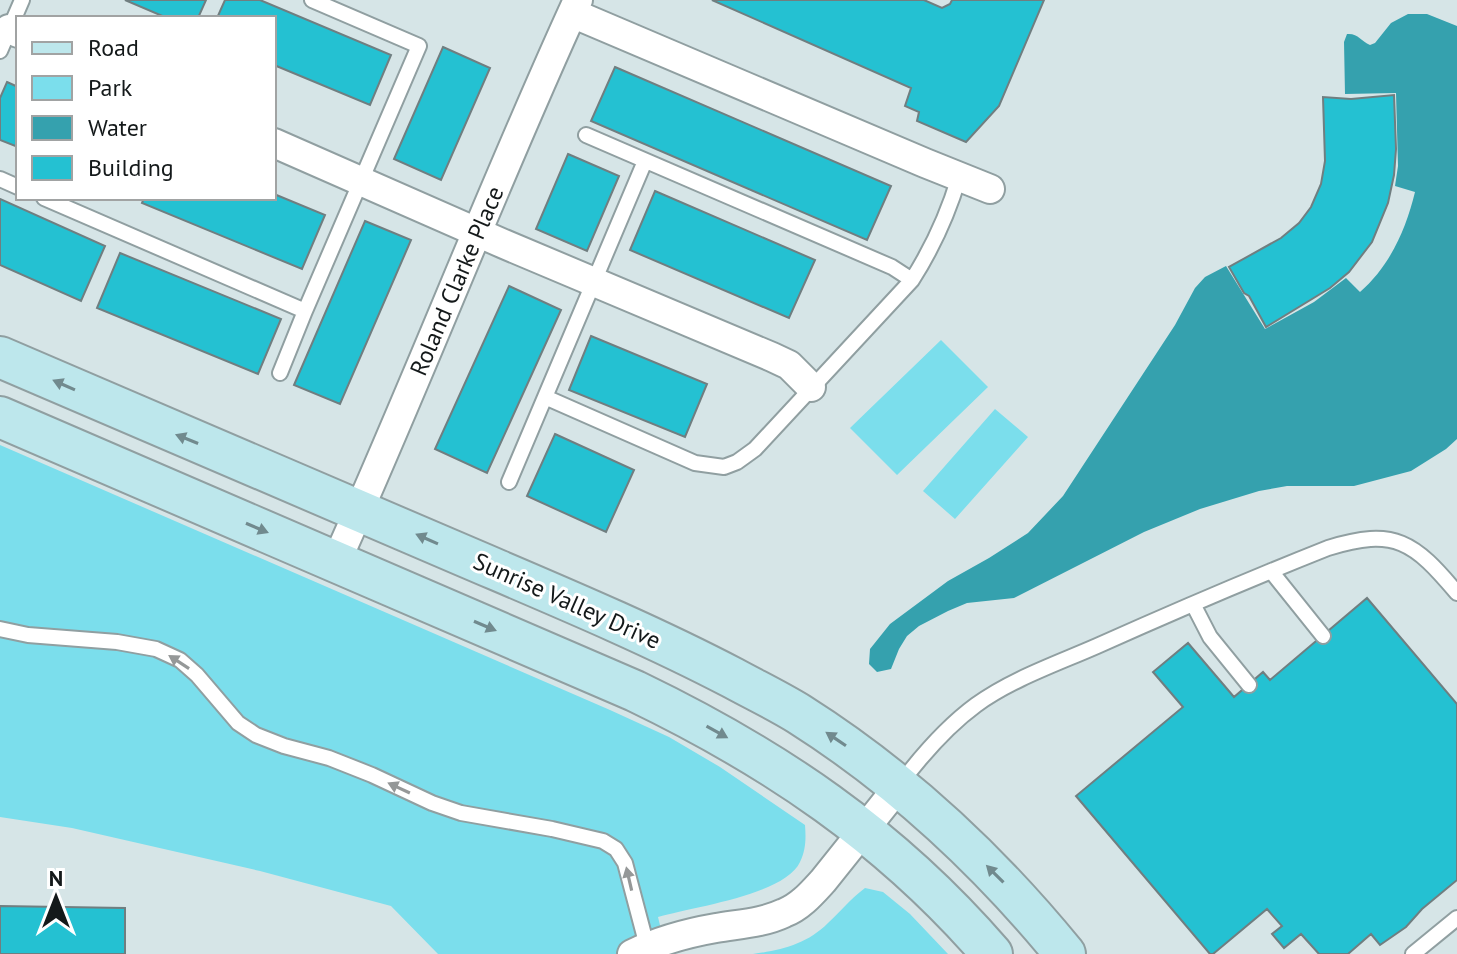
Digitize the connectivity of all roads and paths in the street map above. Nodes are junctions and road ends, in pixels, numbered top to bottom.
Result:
1 (312, 0) edge
2 (575, 6) edge
3 (16, 18) edge
4 (9, 38) edge
5 (586, 135) dead end
6 (276, 144) edge
7 (645, 161) junction
8 (959, 177) junction
9 (361, 180) junction
10 (990, 189) dead end
11 (49, 200) edge
12 (478, 232) junction
13 (912, 280) junction
14 (594, 282) junction
15 (305, 311) junction
16 (0, 357) edge
17 (280, 373) dead end
18 (811, 387) junction
19 (545, 397) junction
20 (0, 417) edge
21 (509, 482) dead end
22 (360, 510) junction
23 (336, 562) junction
24 (1271, 571) junction
25 (1457, 593) edge
26 (1193, 604) junction
27 (0, 629) edge
28 (1323, 636) dead end
29 (1249, 685) dead end
30 (899, 786) junction
31 (864, 831) junction
32 (1457, 918) edge
33 (643, 952) edge
34 (1420, 952) edge
35 (992, 954) edge
36 (1065, 954) edge

1 - 9 lane
2 - 8 street
2 - 12 street, Roland Clarke Place
3 - 4 lane
5 - 7 lane
6 - 9 street
7 - 13 lane
7 - 14 lane
8 - 10 street
8 - 13 lane
9 - 12 street
9 - 15 lane
11 - 15 lane
12 - 14 street
12 - 22 street, Roland Clarke Place
13 - 18 lane
14 - 18 street
14 - 19 lane
15 - 17 lane
22 -> 16 main road, Sunrise Valley Drive
18 - 19 lane
19 - 21 lane
20 -> 23 main road
22 - 23 street, Roland Clarke Place
30 -> 22 main road, Sunrise Valley Drive
23 -> 31 main road
24 - 25 lane
24 - 26 lane
24 - 28 lane
26 - 29 lane
26 - 30 lane
33 -> 27 lane
30 - 31 street
36 -> 30 main road, Sunrise Valley Drive
31 - 33 street
31 - 35 main road
32 - 34 lane

